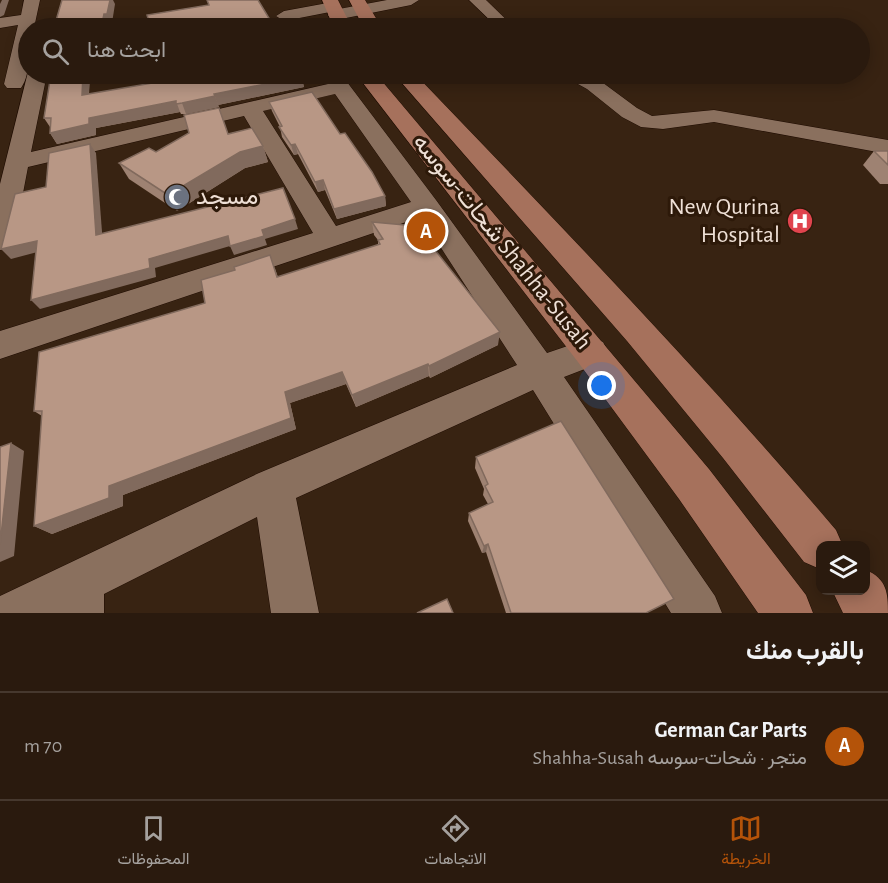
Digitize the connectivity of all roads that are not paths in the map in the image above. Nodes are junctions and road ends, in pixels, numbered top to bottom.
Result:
1 (32, 0) edge
2 (411, 0) edge
3 (477, 0) edge
4 (269, 1) edge
5 (359, 5) edge
6 (336, 13) edge
7 (28, 18) edge
8 (285, 18) edge
9 (317, 18) edge
10 (367, 18) edge
11 (496, 18) edge
12 (18, 20) edge
13 (0, 23) edge
14 (28, 84) edge
15 (327, 84) edge
16 (350, 84) edge
17 (351, 84) edge
18 (413, 84) edge
19 (595, 84) edge
20 (249, 108) junction
21 (888, 147) edge
22 (18, 162) junction
23 (427, 206) junction
24 (330, 238) junction
25 (0, 240) edge
26 (0, 345) edge
27 (591, 351) junction
28 (540, 371) junction
29 (273, 487) junction
30 (816, 541) edge
31 (859, 595) edge
32 (80, 597) edge
33 (16, 613) edge
34 (295, 613) edge
35 (698, 613) edge
36 (788, 613) edge
37 (874, 613) edge

1 - 7 street
2 - 5 street
3 - 11 street
4 - 8 street
5 - 6 street
5 - 10 main road
6 - 9 street
12 - 13 street
14 - 22 street
15 - 20 street
16 - 23 street
17 - 27 main road, شحات-سوسه Shahha-Susah
18 - 30 main road, شحات-سوسه Shahha-Susah
19 - 21 street
20 - 22 street
20 - 24 street
22 - 25 street
23 - 24 street
23 - 28 street
24 - 26 street
27 - 28 street
27 - 36 main road, شحات-سوسه Shahha-Susah
28 - 29 street
28 - 35 street
29 - 32 street
29 - 34 street
31 - 37 main road
32 - 33 street

